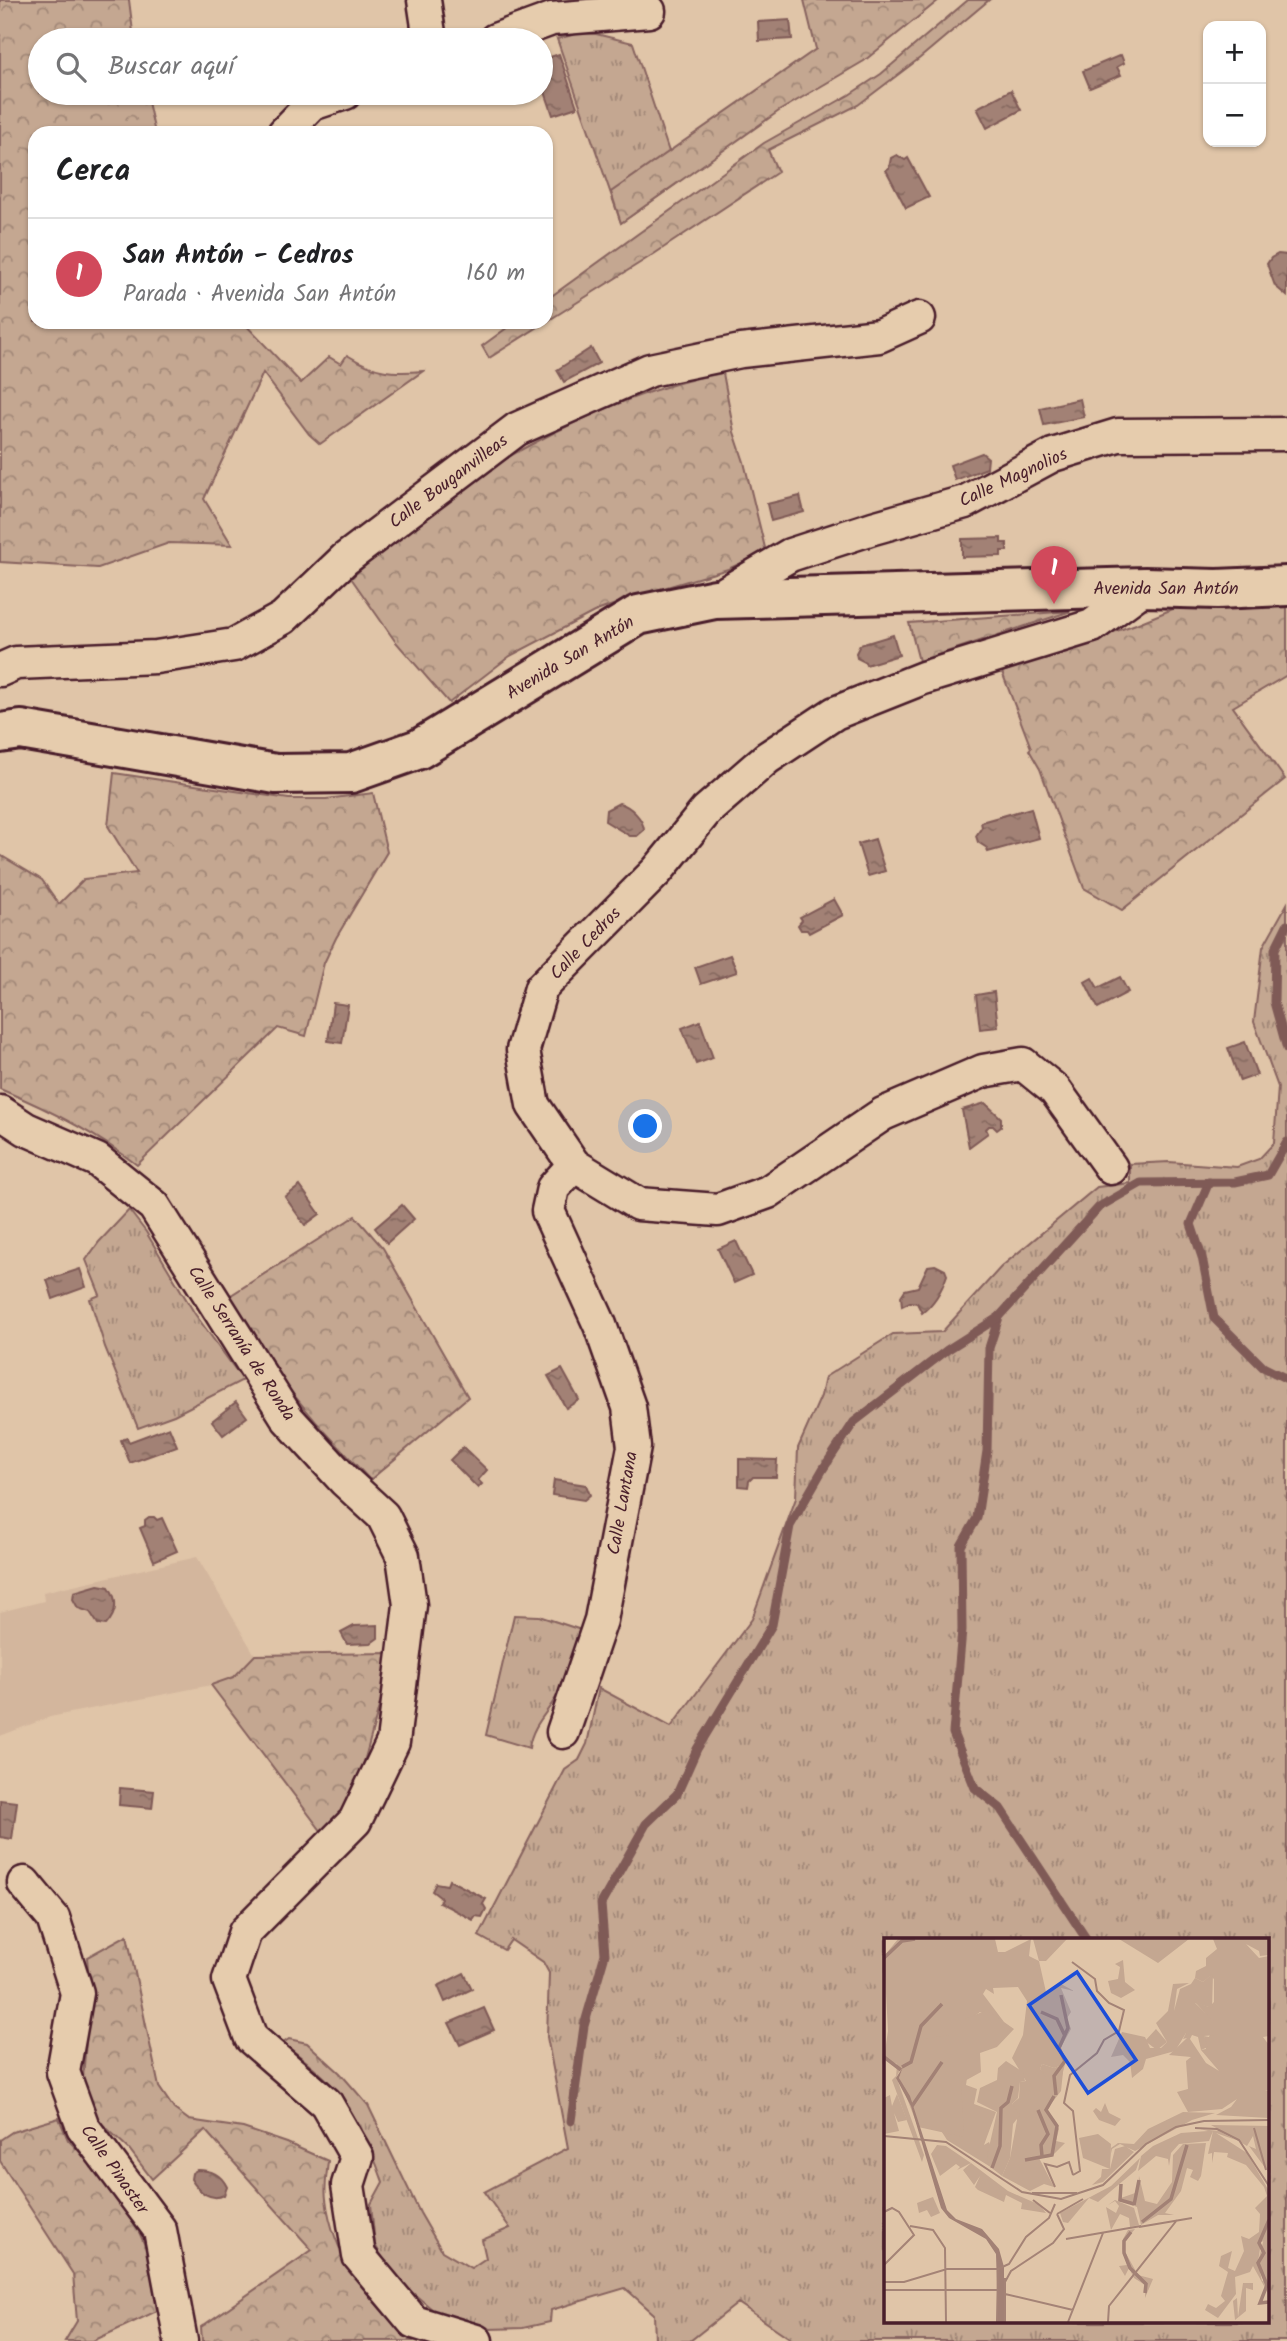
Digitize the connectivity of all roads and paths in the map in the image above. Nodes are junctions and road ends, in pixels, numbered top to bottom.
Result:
1 (424, 0) edge
2 (649, 11) dead end
3 (428, 28) edge
4 (528, 28) edge
5 (311, 105) edge
6 (291, 126) edge
7 (919, 318) dead end
8 (1287, 434) edge
9 (1287, 586) edge
10 (1145, 587) junction
11 (715, 599) junction
12 (0, 670) edge
13 (7, 740) edge
14 (0, 1112) edge
15 (574, 1165) junction
16 (1111, 1168) dead end
17 (563, 1732) dead end
18 (24, 1883) dead end
19 (181, 2341) edge
20 (476, 2341) edge

1 - 3 street
2 - 4 street
5 - 6 street
7 - 12 street, Calle Bouganvilleas
8 - 11 street, Calle Magnolios
9 - 10 street, Avenida San Antón
10 - 11 street, Avenida San Antón
10 - 15 street, Calle Cedros
11 - 13 street, Avenida San Antón
14 - 20 street, Calle Serranía de Ronda
15 - 16 street, Calle Cedros
15 - 17 street, Calle Lantana
18 - 19 street, Calle Pinaster

